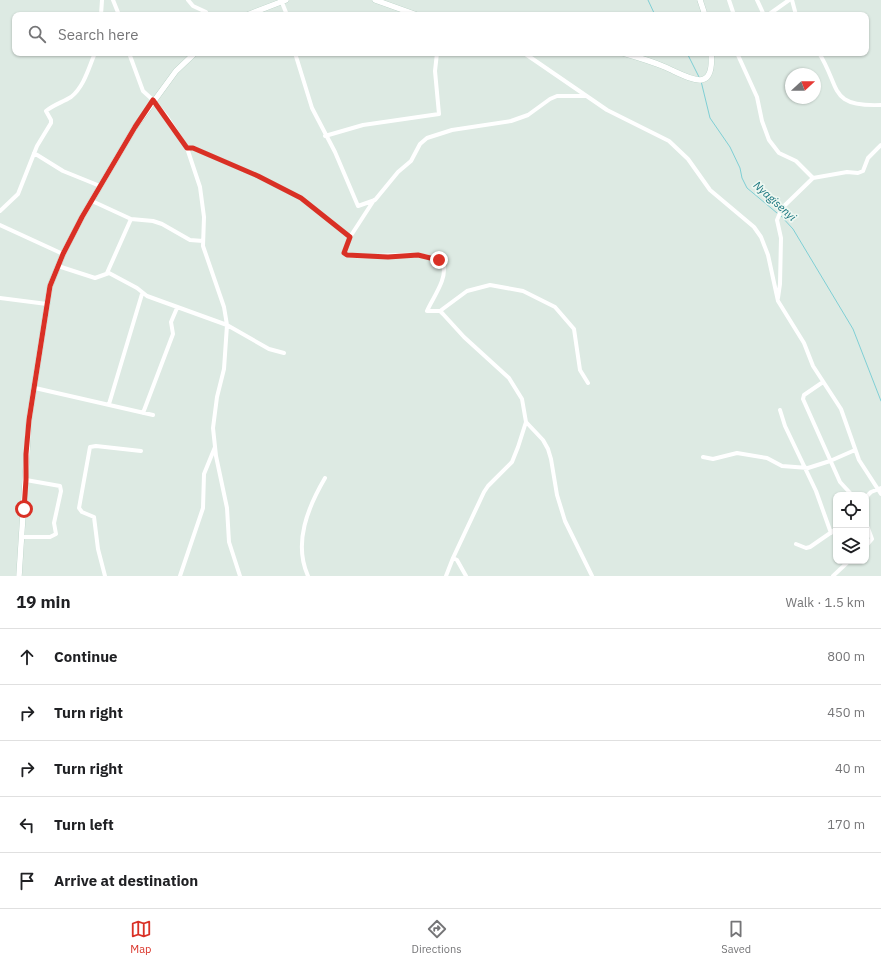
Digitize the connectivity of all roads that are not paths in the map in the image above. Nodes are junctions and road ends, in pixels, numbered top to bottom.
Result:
1 (102, 0) edge
2 (113, 0) edge
3 (188, 0) edge
4 (283, 0) edge
5 (375, 0) edge
6 (700, 0) edge
7 (729, 0) edge
8 (757, 0) edge
9 (791, 0) edge
10 (101, 12) edge
11 (118, 12) edge
12 (206, 12) dead end
13 (254, 12) edge
14 (286, 12) edge
15 (409, 12) edge
16 (704, 12) edge
17 (733, 12) edge
18 (763, 12) edge
19 (773, 12) edge
20 (795, 12) edge
21 (95, 56) edge
22 (130, 56) edge
23 (192, 56) edge
24 (296, 56) edge
25 (437, 56) edge
26 (528, 56) edge
27 (632, 56) edge
28 (711, 56) edge
29 (738, 56) edge
30 (820, 56) edge
31 (586, 96) junction
32 (153, 100) junction
33 (881, 105) edge
34 (326, 136) junction
35 (881, 145) edge
36 (187, 148) junction
37 (34, 153) junction
38 (813, 178) junction
39 (100, 186) junction
40 (375, 200) junction
41 (92, 201) junction
42 (0, 211) edge
43 (131, 219) junction
44 (0, 226) edge
45 (350, 237) junction
46 (203, 241) junction
47 (63, 254) junction
48 (58, 266) junction
49 (107, 273) junction
50 (142, 294) junction
51 (0, 298) edge
52 (778, 300) junction
53 (46, 304) junction
54 (177, 308) junction
55 (440, 311) junction
56 (227, 325) junction
57 (284, 352) dead end
58 (823, 382) junction
59 (588, 383) dead end
60 (35, 388) junction
61 (109, 404) junction
62 (780, 410) dead end
63 (143, 413) junction
64 (152, 416) dead end
65 (526, 422) junction
66 (215, 446) junction
67 (855, 450) junction
68 (141, 451) dead end
69 (703, 457) dead end
70 (830, 461) junction
71 (804, 467) junction
72 (325, 478) dead end
73 (26, 480) junction
74 (879, 489) edge
75 (849, 492) edge
76 (881, 494) edge
77 (869, 495) edge
78 (869, 531) edge
79 (831, 533) joint
80 (22, 537) junction
81 (869, 542) edge
82 (796, 544) dead end
83 (453, 558) junction
84 (846, 564) edge
85 (19, 576) edge
86 (105, 576) edge
87 (180, 576) edge
88 (240, 576) edge
89 (308, 576) edge
90 (446, 576) edge
91 (466, 576) edge
92 (592, 576) edge
93 (833, 576) edge

1 - 10 street
2 - 11 street
3 - 12 street
4 - 13 main road
4 - 14 street
5 - 15 main road
6 - 16 main road
7 - 17 street
8 - 18 street
9 - 19 street
9 - 20 street
21 - 37 street
22 - 32 street
23 - 32 main road
24 - 34 street
25 - 34 street
26 - 31 street
27 - 28 main road
29 - 38 street
30 - 33 street
31 - 40 street
31 - 52 street
32 - 36 street
32 - 39 main road
34 - 40 street
35 - 38 street
36 - 45 street
36 - 46 street
37 - 39 street
37 - 42 street
38 - 52 street
39 - 41 main road
40 - 45 street
41 - 43 street
41 - 47 main road
43 - 46 street
43 - 49 street
44 - 47 street
45 - 55 street
46 - 56 street
47 - 48 main road
48 - 49 street
48 - 53 main road
49 - 50 street
50 - 54 street
50 - 61 street
51 - 53 street
52 - 58 street
53 - 60 main road
54 - 56 street
54 - 63 street
55 - 59 street
55 - 65 street
56 - 57 street
56 - 66 street
58 - 67 street
58 - 70 street
60 - 61 street
60 - 73 main road
61 - 63 street
62 - 71 street
63 - 64 street
65 - 83 street
65 - 92 street
66 - 87 street
66 - 88 street
67 - 70 street
67 - 74 street
68 - 86 street
69 - 71 street
70 - 71 street
70 - 75 street
71 - 79 street
72 - 89 street
73 - 80 main road
73 - 80 street
74 - 76 street
74 - 77 street
78 - 81 street
79 - 82 street
80 - 85 main road
83 - 90 street
83 - 91 street
84 - 93 street

